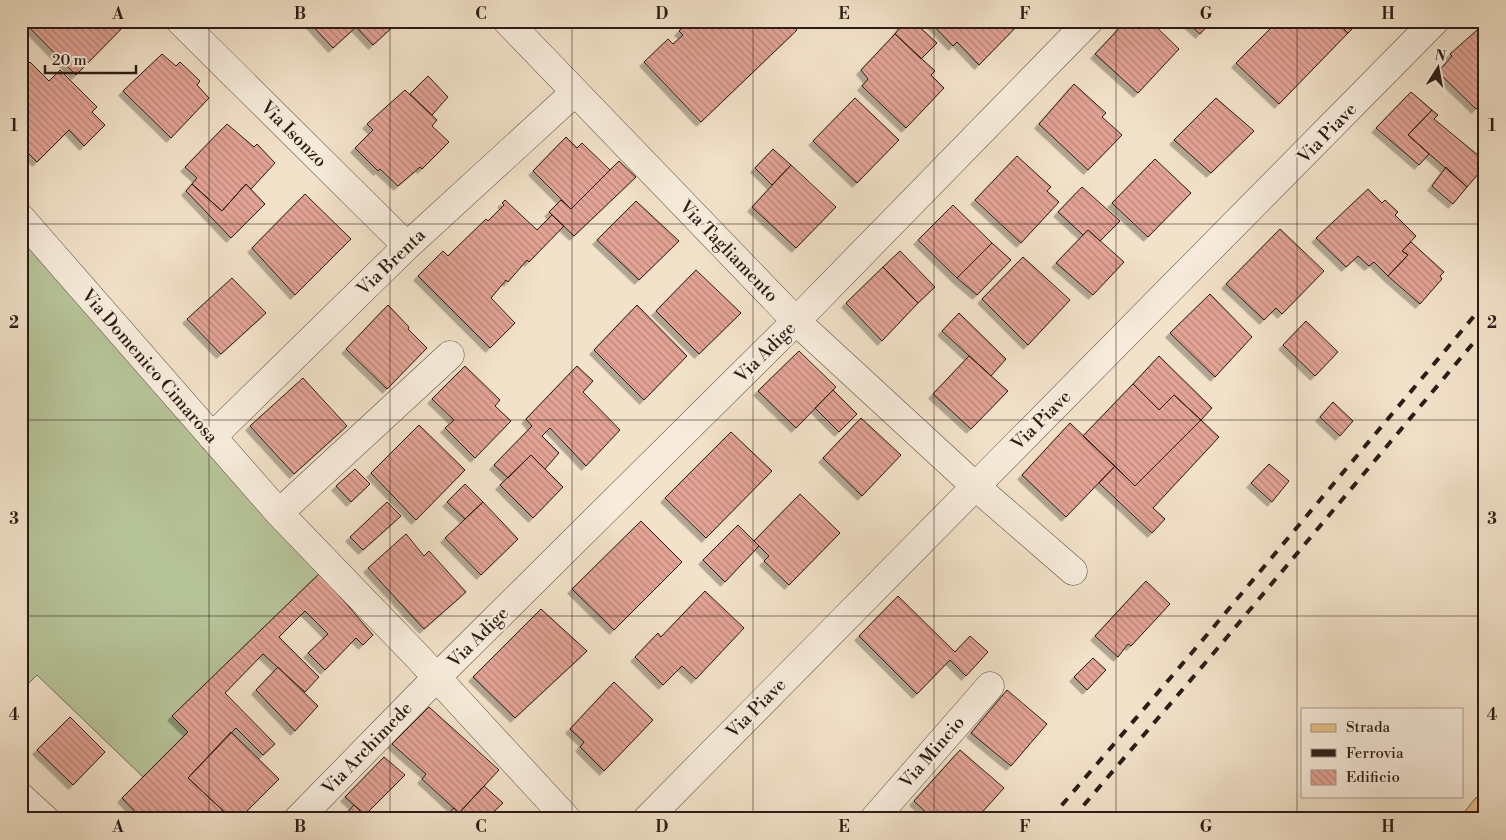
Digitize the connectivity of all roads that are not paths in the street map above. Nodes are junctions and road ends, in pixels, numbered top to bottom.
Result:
1 (180, 21) edge
2 (507, 21) edge
3 (1089, 21) edge
4 (1435, 21) edge
5 (575, 92) junction
6 (21, 218) edge
7 (407, 246) junction
8 (796, 321) junction
9 (450, 355) dead end
10 (212, 437) junction
11 (975, 486) junction
12 (279, 513) junction
13 (1073, 571) dead end
14 (437, 677) junction
15 (990, 686) dead end
16 (21, 797) edge
17 (1485, 808) edge
18 (45, 819) edge
19 (298, 819) edge
20 (567, 819) edge
21 (647, 819) edge
22 (874, 819) edge
23 (1477, 819) edge

1 - 7 street, Via Isonzo
2 - 5 street, Via Tagliamento
3 - 8 street, Via Adige
4 - 11 street, Via Piave
5 - 7 street, Via Brenta
5 - 8 street, Via Tagliamento
6 - 10 street, Via Domenico Cimarosa
7 - 10 street, Via Brenta
8 - 11 street, Via Tagliamento
8 - 14 street, Via Adige
9 - 12 street
10 - 12 street, Via Domenico Cimarosa
11 - 13 street, Via Tagliamento
11 - 21 street, Via Piave
12 - 14 street, Via Domenico Cimarosa
14 - 19 street, Via Archimede
14 - 20 street, Via Domenico Cimarosa
15 - 22 street, Via Mincio
16 - 18 street
17 - 23 main road

